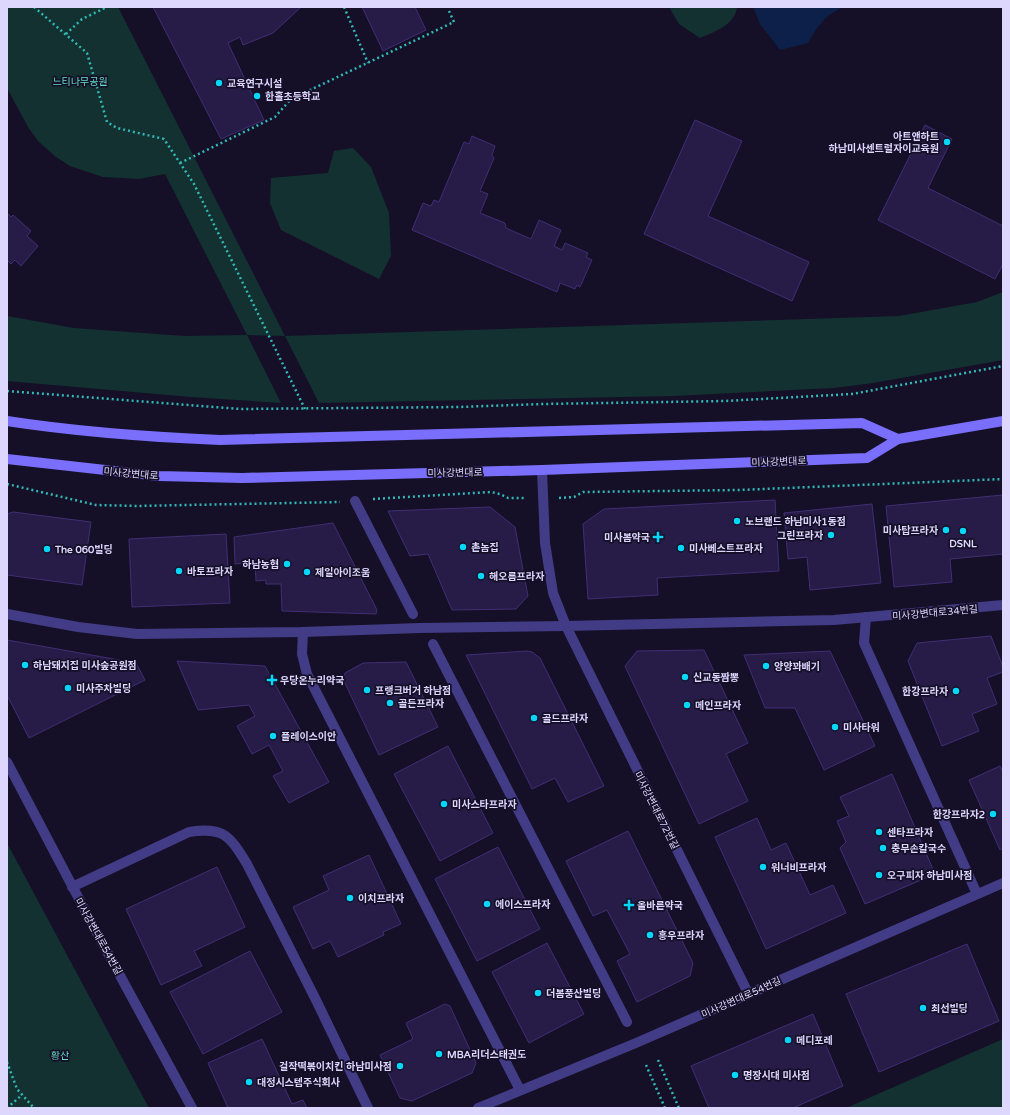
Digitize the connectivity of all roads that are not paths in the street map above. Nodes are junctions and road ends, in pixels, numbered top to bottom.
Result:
1 (7, 421) edge
2 (1003, 421) edge
3 (898, 439) junction
4 (7, 459) edge
5 (542, 470) junction
6 (355, 501) road end
7 (1003, 605) edge
8 (7, 614) edge
9 (413, 614) dead end
10 (866, 618) junction
11 (566, 626) junction
12 (303, 632) junction
13 (433, 644) dead end
14 (7, 762) edge
15 (1003, 883) edge
16 (72, 887) junction
17 (977, 894) junction
18 (748, 993) junction
19 (627, 1022) dead end
20 (520, 1090) junction
21 (192, 1108) edge
22 (368, 1108) edge
23 (478, 1108) edge

1 - 3 main road
2 - 3 main road, 미사강변대로
3 - 5 main road, 미사강변대로
4 - 5 main road, 미사강변대로
5 - 11 street, 미사강변대로72번길
6 - 9 street
7 - 10 street, 미사강변대로34번길
8 - 12 street, 미사강변대로34번길
10 - 11 street, 미사강변대로34번길
10 - 17 street
11 - 12 street, 미사강변대로34번길
11 - 18 street, 미사강변대로72번길
12 - 20 street
13 - 19 street
14 - 16 street, 미사강변대로54번길
15 - 17 street, 미사강변대로54번길
16 - 21 street, 미사강변대로54번길
16 - 22 street
17 - 18 street, 미사강변대로54번길
18 - 20 street, 미사강변대로54번길
20 - 23 street, 미사강변대로54번길

